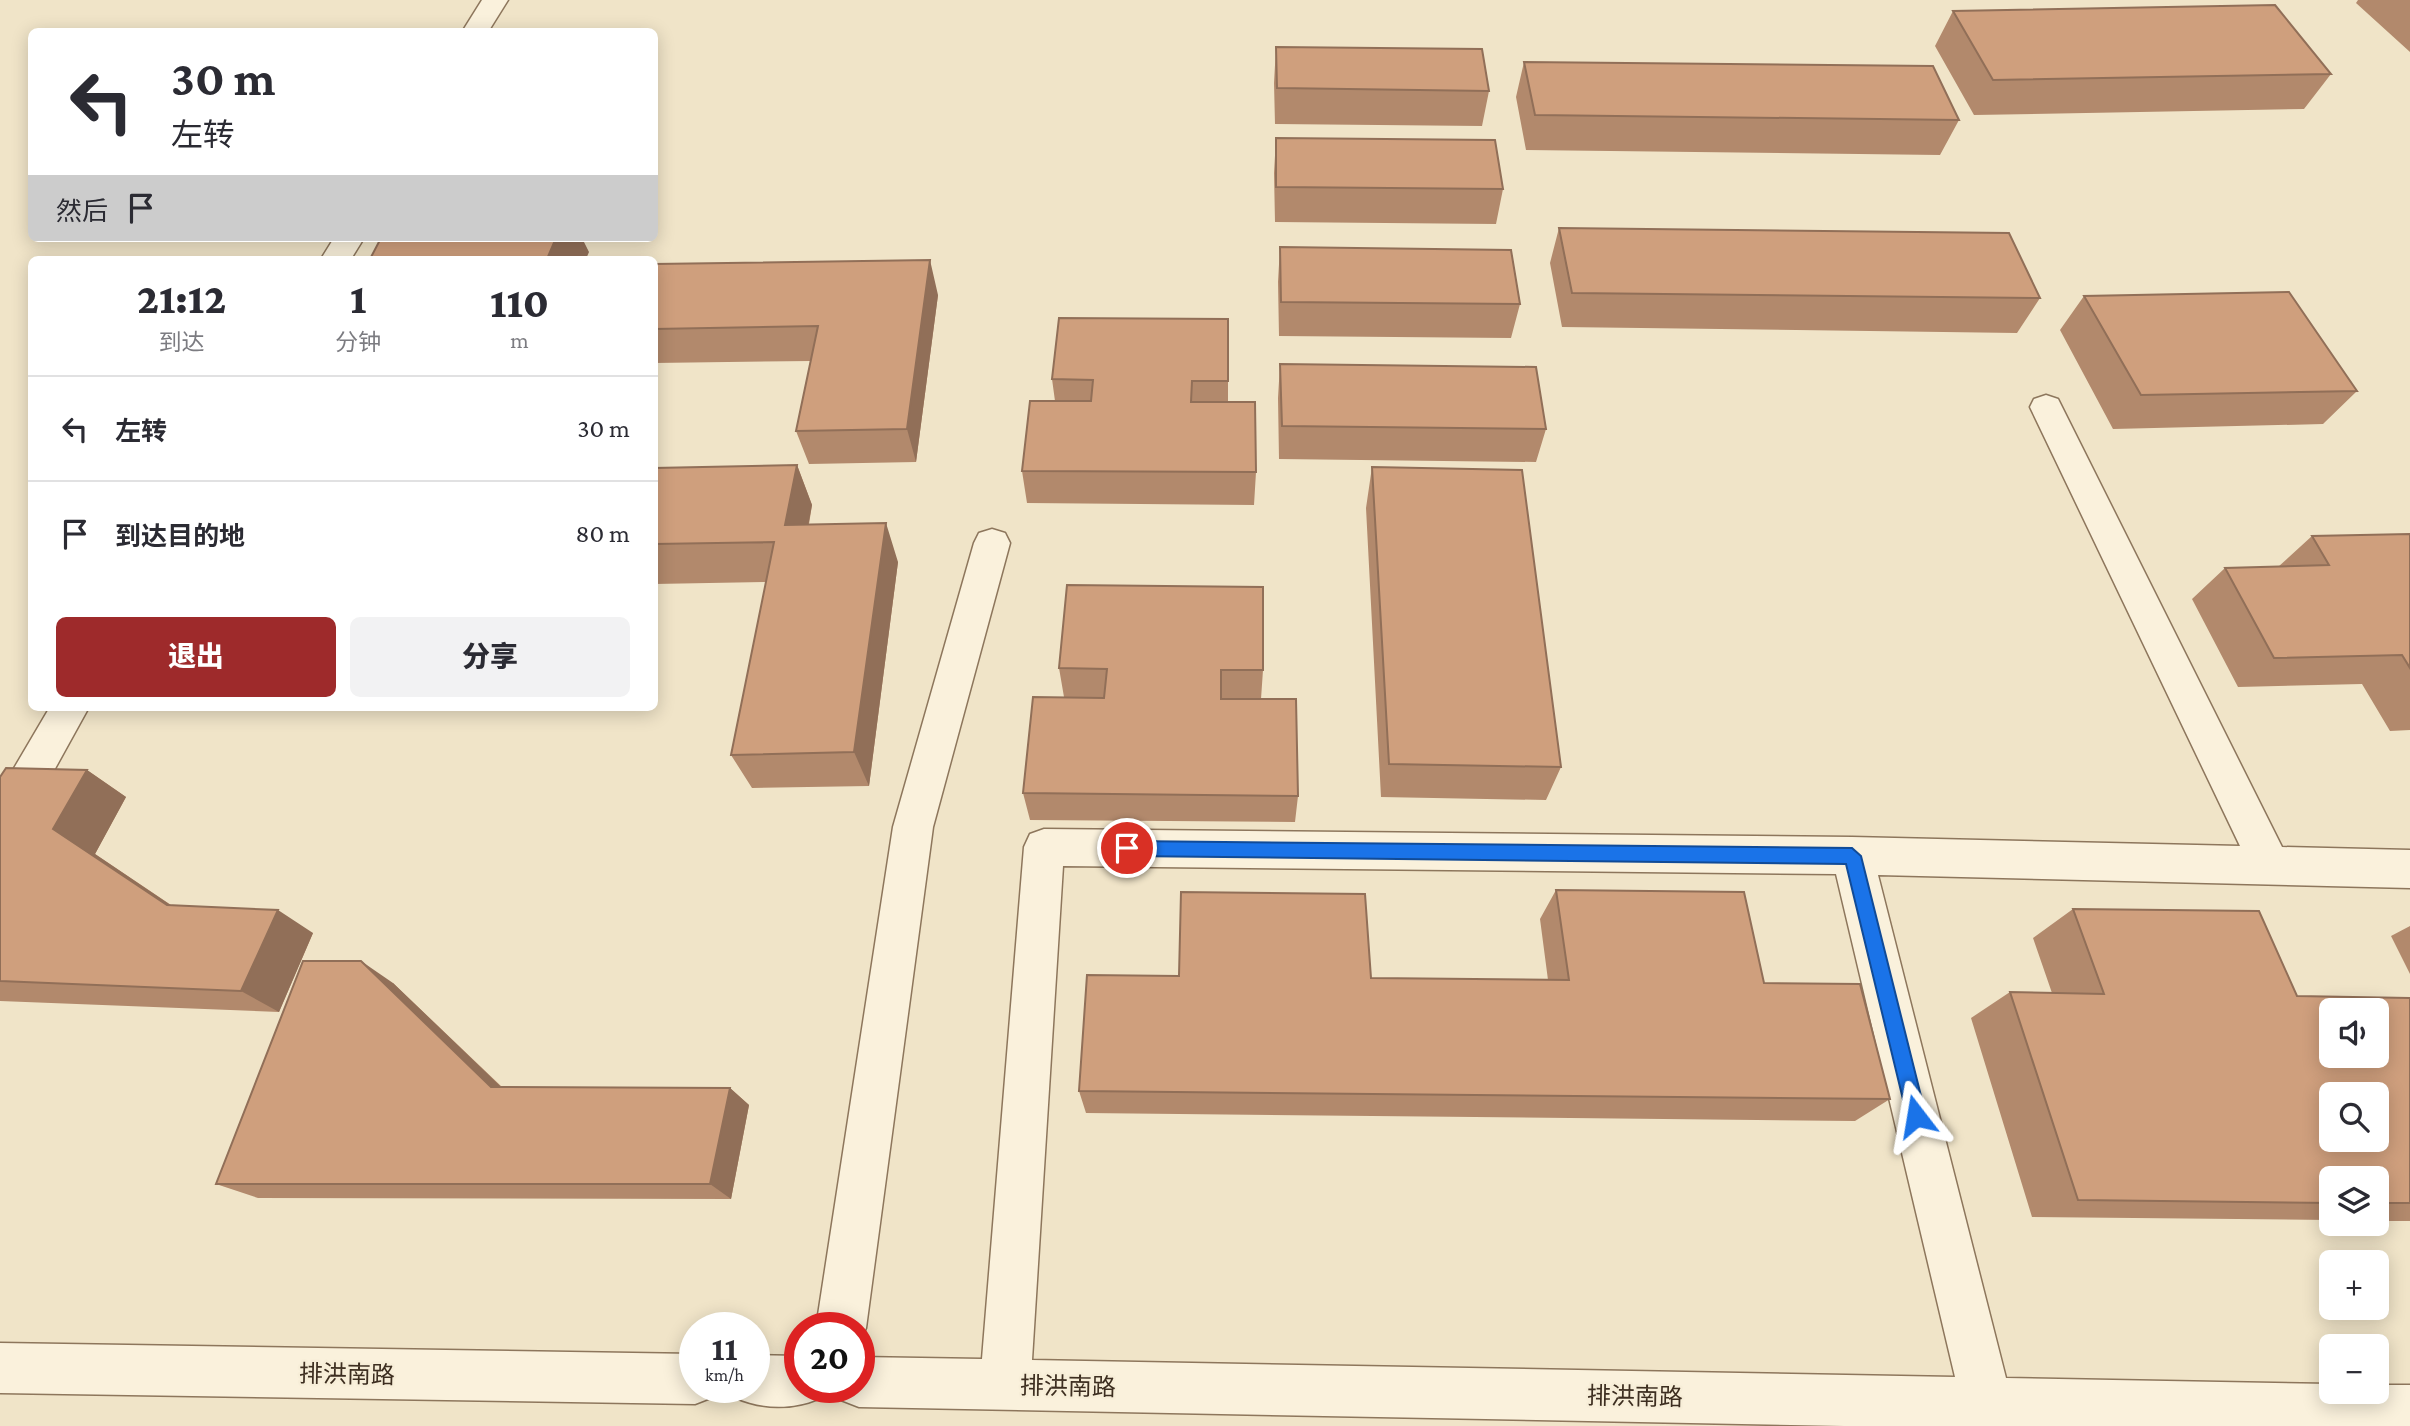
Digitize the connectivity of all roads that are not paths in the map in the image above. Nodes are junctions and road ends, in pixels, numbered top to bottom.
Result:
1 (495, 0) edge
2 (478, 28) edge
3 (2046, 407) dead end
4 (992, 543) dead end
5 (68, 711) edge
6 (0, 830) edge
7 (1852, 856) junction
8 (2270, 865) junction
9 (2410, 869) edge
10 (843, 1312) edge
11 (0, 1368) edge
12 (679, 1379) edge
13 (875, 1382) edge
14 (1004, 1385) junction
15 (1987, 1402) junction
16 (1456, 1409) edge
17 (2410, 1410) edge

1 - 2 street
3 - 8 street
4 - 10 street
5 - 6 street
7 - 8 street
7 - 14 street
7 - 15 street
8 - 9 street
11 - 12 street, 排洪南路
13 - 14 street, 排洪南路
14 - 16 street, 排洪南路
15 - 16 street, 排洪南路
15 - 17 street, 排洪南路

